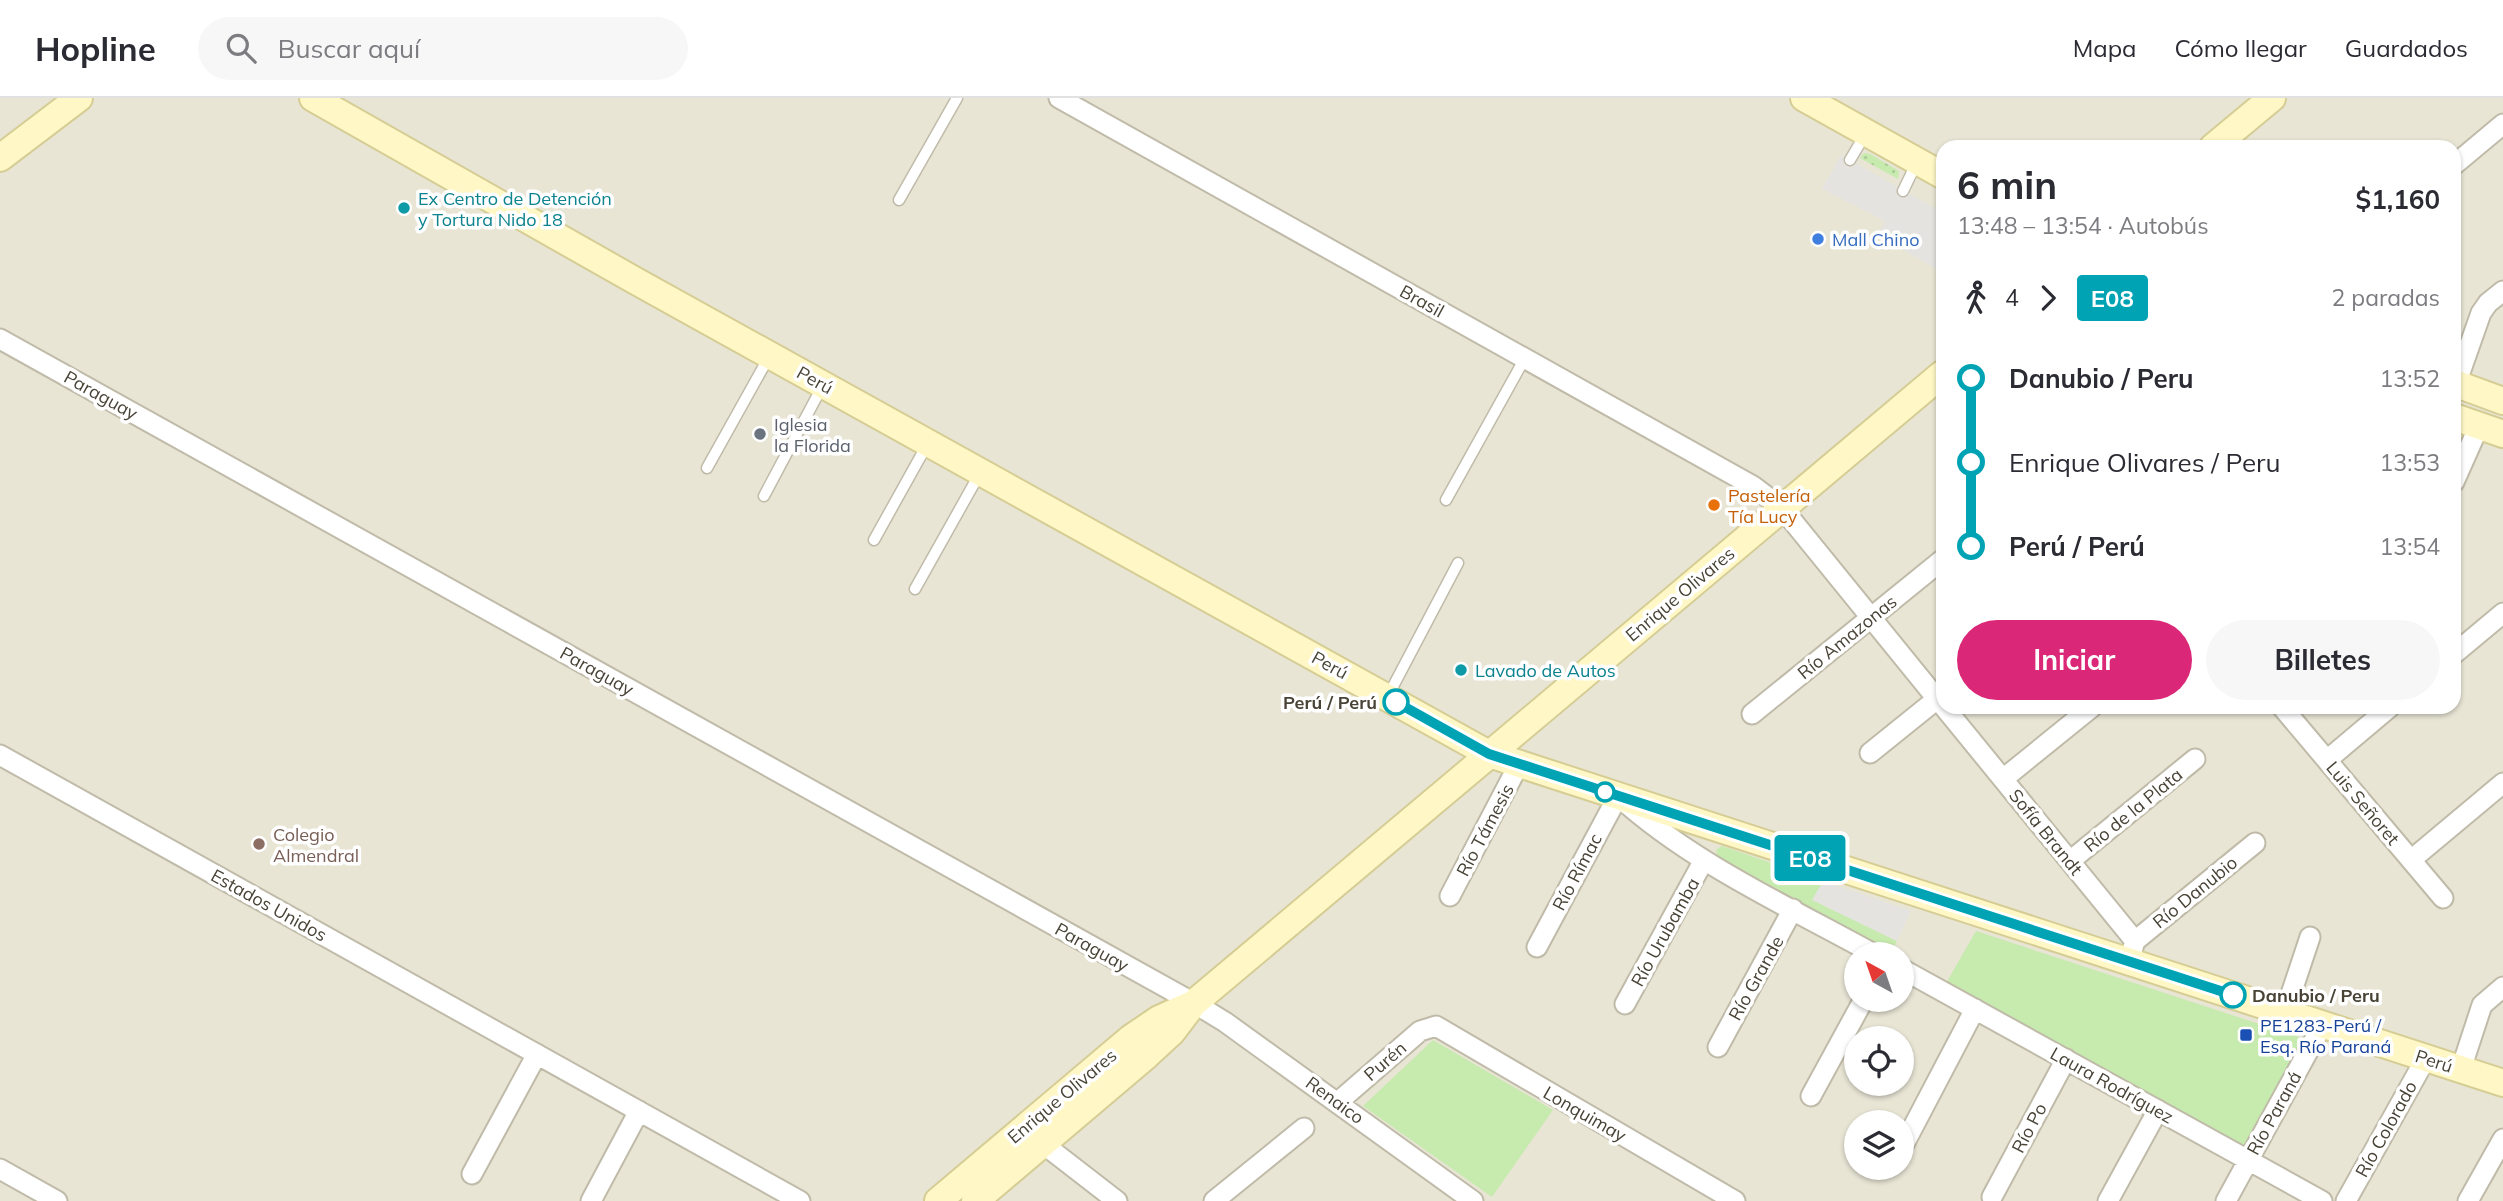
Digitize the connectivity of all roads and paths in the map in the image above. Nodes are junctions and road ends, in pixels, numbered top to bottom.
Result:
1 (79, 98) edge
2 (313, 98) edge
3 (957, 98) edge
4 (1059, 98) edge
5 (1804, 98) edge
6 (2272, 98) edge
7 (2503, 124) edge
8 (1866, 133) junction
9 (2221, 140) edge
10 (0, 158) edge
11 (2461, 159) edge
12 (1850, 160) dead end
13 (1917, 161) junction
14 (1936, 172) edge
15 (1903, 191) dead end
16 (899, 200) dead end
17 (2503, 291) edge
18 (0, 339) edge
19 (770, 355) junction
20 (1525, 358) junction
21 (2461, 368) edge
22 (1936, 379) edge
23 (823, 385) junction
24 (2461, 386) edge
25 (2503, 401) edge
26 (2461, 419) edge
27 (2491, 430) edge
28 (928, 443) junction
29 (707, 468) dead end
30 (981, 472) junction
31 (2461, 472) edge
32 (764, 496) dead end
33 (1446, 500) dead end
34 (1782, 509) junction
35 (874, 540) dead end
36 (1458, 563) dead end
37 (1936, 565) edge
38 (915, 589) dead end
39 (2503, 613) edge
40 (1871, 618) junction
41 (2461, 648) edge
42 (1936, 695) edge
43 (1388, 697) junction
44 (1936, 706) edge
45 (1752, 714) dead end
46 (1952, 714) edge
47 (2083, 714) edge
48 (2288, 714) edge
49 (2382, 714) edge
50 (1870, 753) dead end
51 (1489, 754) junction
52 (0, 755) edge
53 (2196, 760) dead end
54 (2327, 760) junction
55 (1520, 764) junction
56 (2003, 779) junction
57 (2503, 783) edge
58 (1618, 796) junction
59 (2255, 843) dead end
60 (1704, 860) junction
61 (2411, 860) junction
62 (2070, 861) junction
63 (1450, 896) dead end
64 (2443, 898) dead end
65 (1793, 909) junction
66 (2310, 937) dead end
67 (1852, 942) edge
68 (1537, 947) dead end
69 (2132, 951) junction
70 (1914, 976) edge
71 (2503, 987) edge
72 (1194, 1003) junction
73 (1625, 1003) dead end
74 (1975, 1009) junction
75 (1857, 1012) edge
76 (2285, 1012) junction
77 (2323, 1024) junction
78 (1436, 1026) joint
79 (1718, 1047) dead end
80 (537, 1054) junction
81 (2426, 1058) junction
82 (2066, 1059) junction
83 (2461, 1069) junction
84 (2503, 1083) edge
85 (1811, 1096) dead end
86 (1338, 1102) junction
87 (2158, 1110) junction
88 (639, 1111) junction
89 (1914, 1124) edge
90 (1304, 1128) dead end
91 (1033, 1136) junction
92 (2503, 1139) edge
93 (2248, 1160) junction
94 (0, 1169) edge
95 (472, 1174) dead end
96 (1992, 1197) dead end
97 (57, 1201) edge
98 (591, 1201) edge
99 (800, 1201) edge
100 (938, 1201) edge
101 (975, 1201) edge
102 (1117, 1201) edge
103 (1214, 1201) edge
104 (1473, 1201) edge
105 (1735, 1201) edge
106 (2108, 1201) edge
107 (2226, 1201) edge
108 (2322, 1201) edge
109 (2346, 1201) edge
110 (2468, 1201) edge

1 - 10 street
2 - 19 street, Perú
3 - 16 lane
4 - 20 street, Brasil
5 - 8 street
6 - 9 street
7 - 11 street
8 - 12 lane
8 - 13 street
13 - 14 street
13 - 15 lane
17 - 21 street
18 - 72 street, Paraguay
19 - 23 street, Perú
19 - 29 lane
20 - 33 lane
20 - 34 street, Brasil
22 - 34 street, Enrique Olivares
23 - 28 street, Perú
23 - 32 lane
24 - 25 street
26 - 27 street
27 - 31 street
28 - 30 street, Perú
28 - 35 lane
30 - 38 lane
30 - 43 street, Perú
34 - 40 street, Sofía Brandt
34 - 51 street, Enrique Olivares
36 - 43 lane
37 - 40 street, Río Amazonas
39 - 41 street
40 - 42 street, Sofía Brandt
40 - 45 street, Río Amazonas
43 - 51 street, Perú
44 - 50 street
46 - 56 street, Sofía Brandt
47 - 56 street
48 - 54 street, Luis Señoret
49 - 54 street
51 - 55 street, Perú
51 - 72 street, Enrique Olivares
52 - 80 street, Estados Unidos
53 - 62 street, Río de la Plata
54 - 61 street, Luis Señoret
55 - 58 street, Perú
55 - 63 street, Río Támesis
56 - 62 street, Sofía Brandt
57 - 61 street
58 - 60 street
58 - 68 street, Río Rímac
58 - 69 street, Perú
59 - 69 street, Río Danubio
60 - 65 street
60 - 73 street, Río Urubamba
61 - 64 street, Luis Señoret
62 - 69 street, Sofía Brandt
65 - 67 street
65 - 79 street, Río Grande
66 - 76 street
69 - 76 street, Perú
70 - 74 street, Laura Rodríguez
71 - 83 street
72 - 86 street, Renaico
72 - 91 street, Enrique Olivares
74 - 82 street, Laura Rodríguez
74 - 89 street
75 - 85 street
76 - 77 street, Perú
77 - 81 street, Perú
77 - 93 street, Río Paraná
78 - 86 street, Purén
78 - 105 street, Lonquimay
80 - 88 street, Estados Unidos
80 - 95 street
81 - 83 street, Perú
81 - 109 street, Río Colorado
82 - 87 street, Laura Rodríguez
82 - 96 street, Río Po
83 - 84 street, Perú
86 - 104 street, Renaico
87 - 93 street, Laura Rodríguez
87 - 106 street
88 - 98 street
88 - 99 street, Estados Unidos
90 - 103 street
91 - 100 street, Enrique Olivares
91 - 101 street, Enrique Olivares
91 - 102 street
92 - 110 street
93 - 107 street, Río Paraná
93 - 108 street, Laura Rodríguez
94 - 97 street

